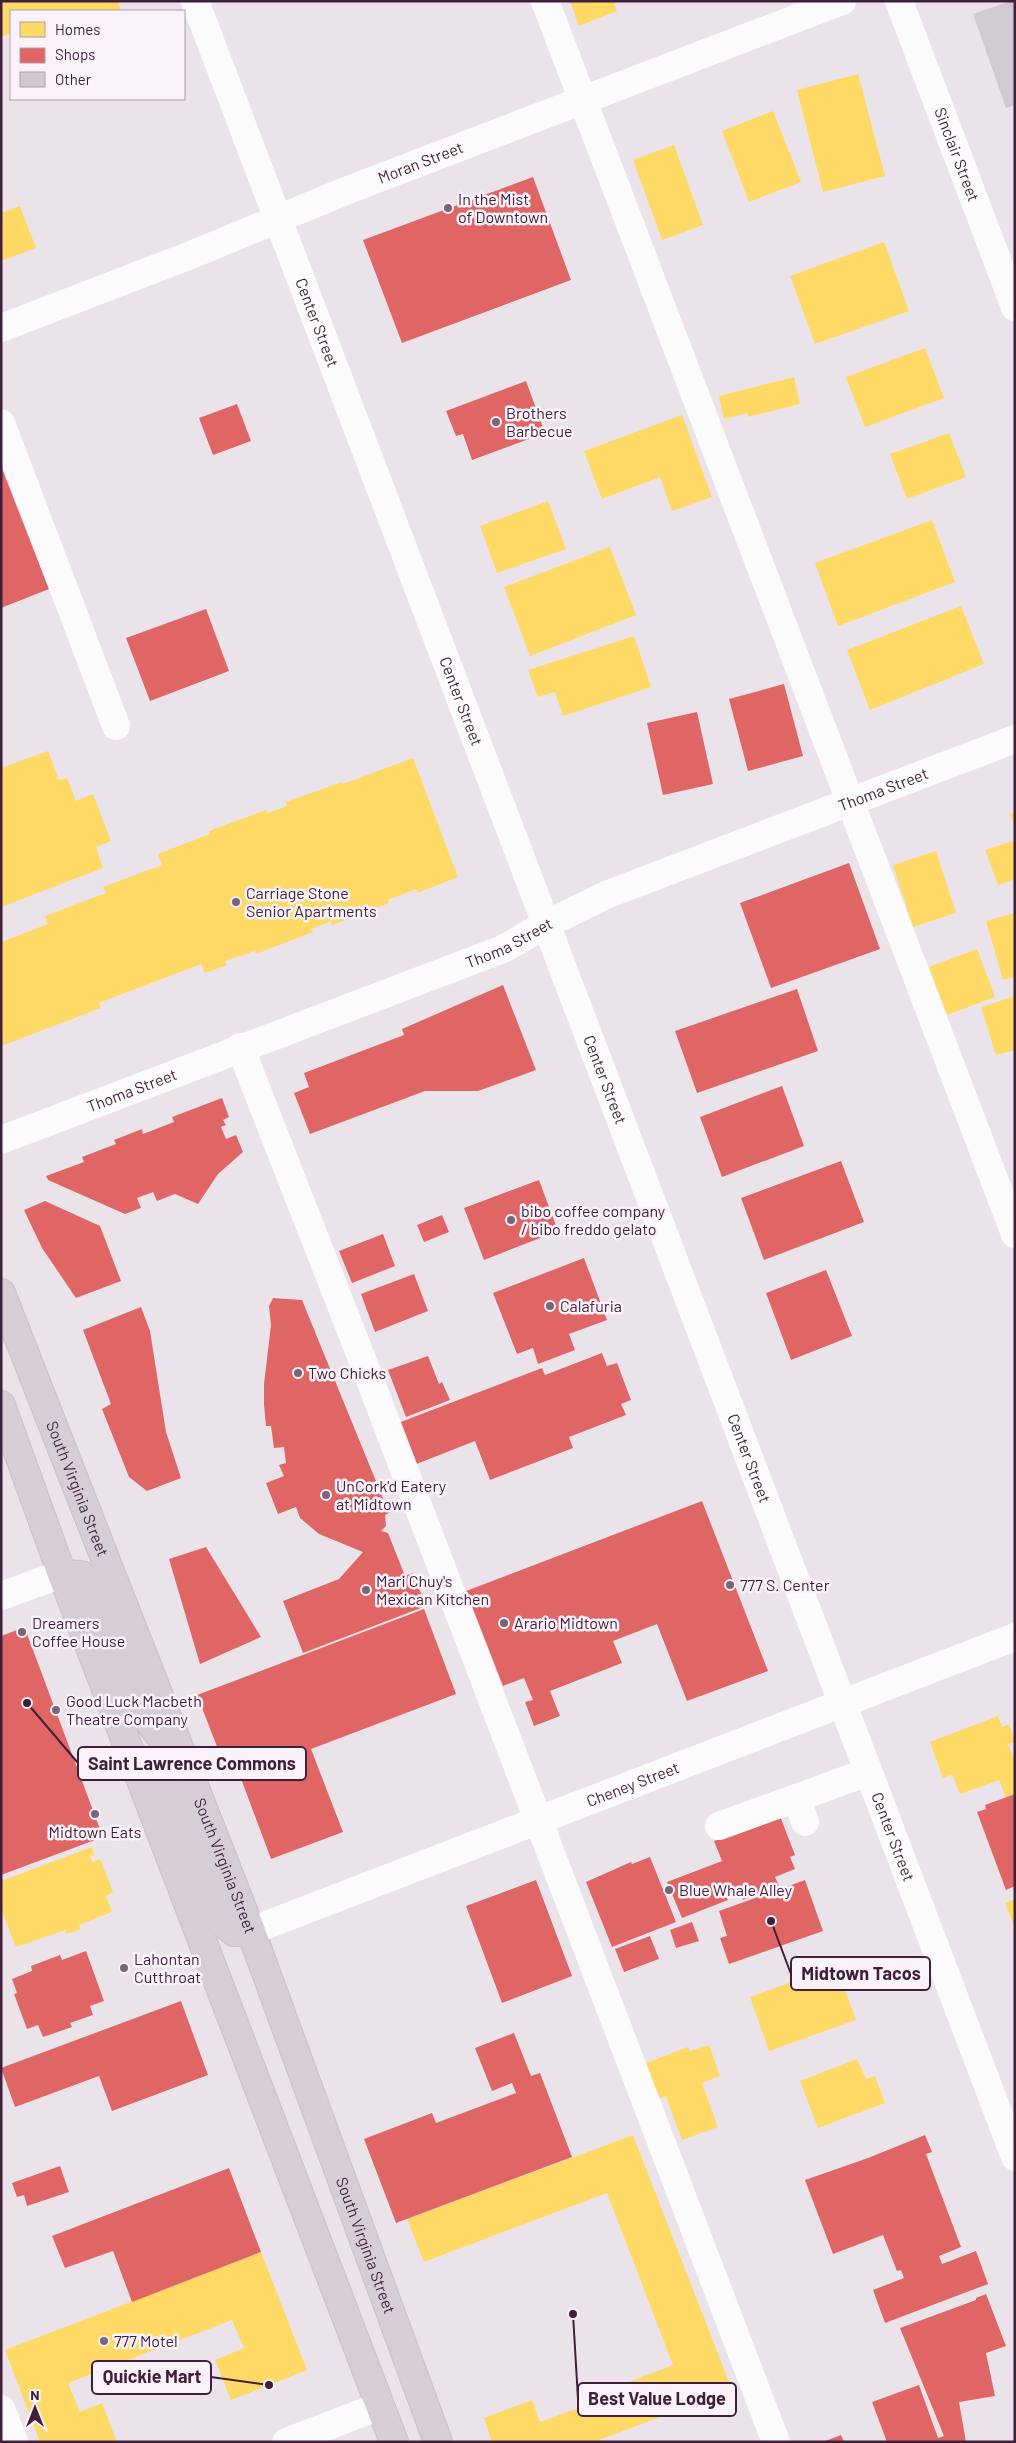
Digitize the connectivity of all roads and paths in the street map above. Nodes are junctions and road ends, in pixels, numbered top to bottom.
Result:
1 (195, 1) edge
2 (545, 1) edge
3 (842, 1) edge
4 (899, 1) edge
5 (583, 100) junction
6 (277, 220) junction
7 (1015, 307) edge
8 (1, 328) edge
9 (1, 422) edge
10 (116, 726) dead end
11 (1015, 739) edge
12 (850, 802) junction
13 (545, 925) junction
14 (240, 1047) junction
15 (1, 1140) edge
16 (1015, 1234) edge
17 (1, 1293) edge
18 (1, 1405) edge
19 (62, 1574) junction
20 (1, 1596) edge
21 (1015, 1637) edge
22 (842, 1703) junction
23 (181, 1752) junction
24 (131, 1753) junction
25 (868, 1772) junction
26 (538, 1820) junction
27 (719, 1826) dead end
28 (251, 1931) junction
29 (1015, 2157) edge
30 (380, 2406) junction
31 (1, 2410) edge
32 (438, 2440) edge
33 (14, 2442) edge
34 (286, 2442) edge
35 (394, 2442) edge
36 (776, 2442) edge

1 - 6 street, Center Street
2 - 5 street
3 - 5 street, Moran Street
4 - 7 street, Sinclair Street
5 - 6 street, Moran Street
5 - 12 street
6 - 8 street, Moran Street
6 - 13 street, Center Street
9 - 10 street
11 - 12 street, Thoma Street
12 - 13 street, Thoma Street
12 - 16 street
13 - 14 street, Thoma Street
13 - 22 street, Center Street
14 - 15 street, Thoma Street
14 - 26 street
17 - 23 main road, South Virginia Street
18 - 19 main road
19 - 20 street
19 - 23 main road
19 - 24 main road
21 - 22 street, Cheney Street
22 - 25 street, Center Street
22 - 26 street, Cheney Street
23 - 28 main road, South Virginia Street
24 - 28 main road
24 - 30 main road
25 - 27 street
25 - 29 street, Center Street
26 - 28 street, Cheney Street
26 - 36 street
28 - 32 main road, South Virginia Street
30 - 32 main road
30 - 34 street
30 - 35 main road
31 - 33 street

